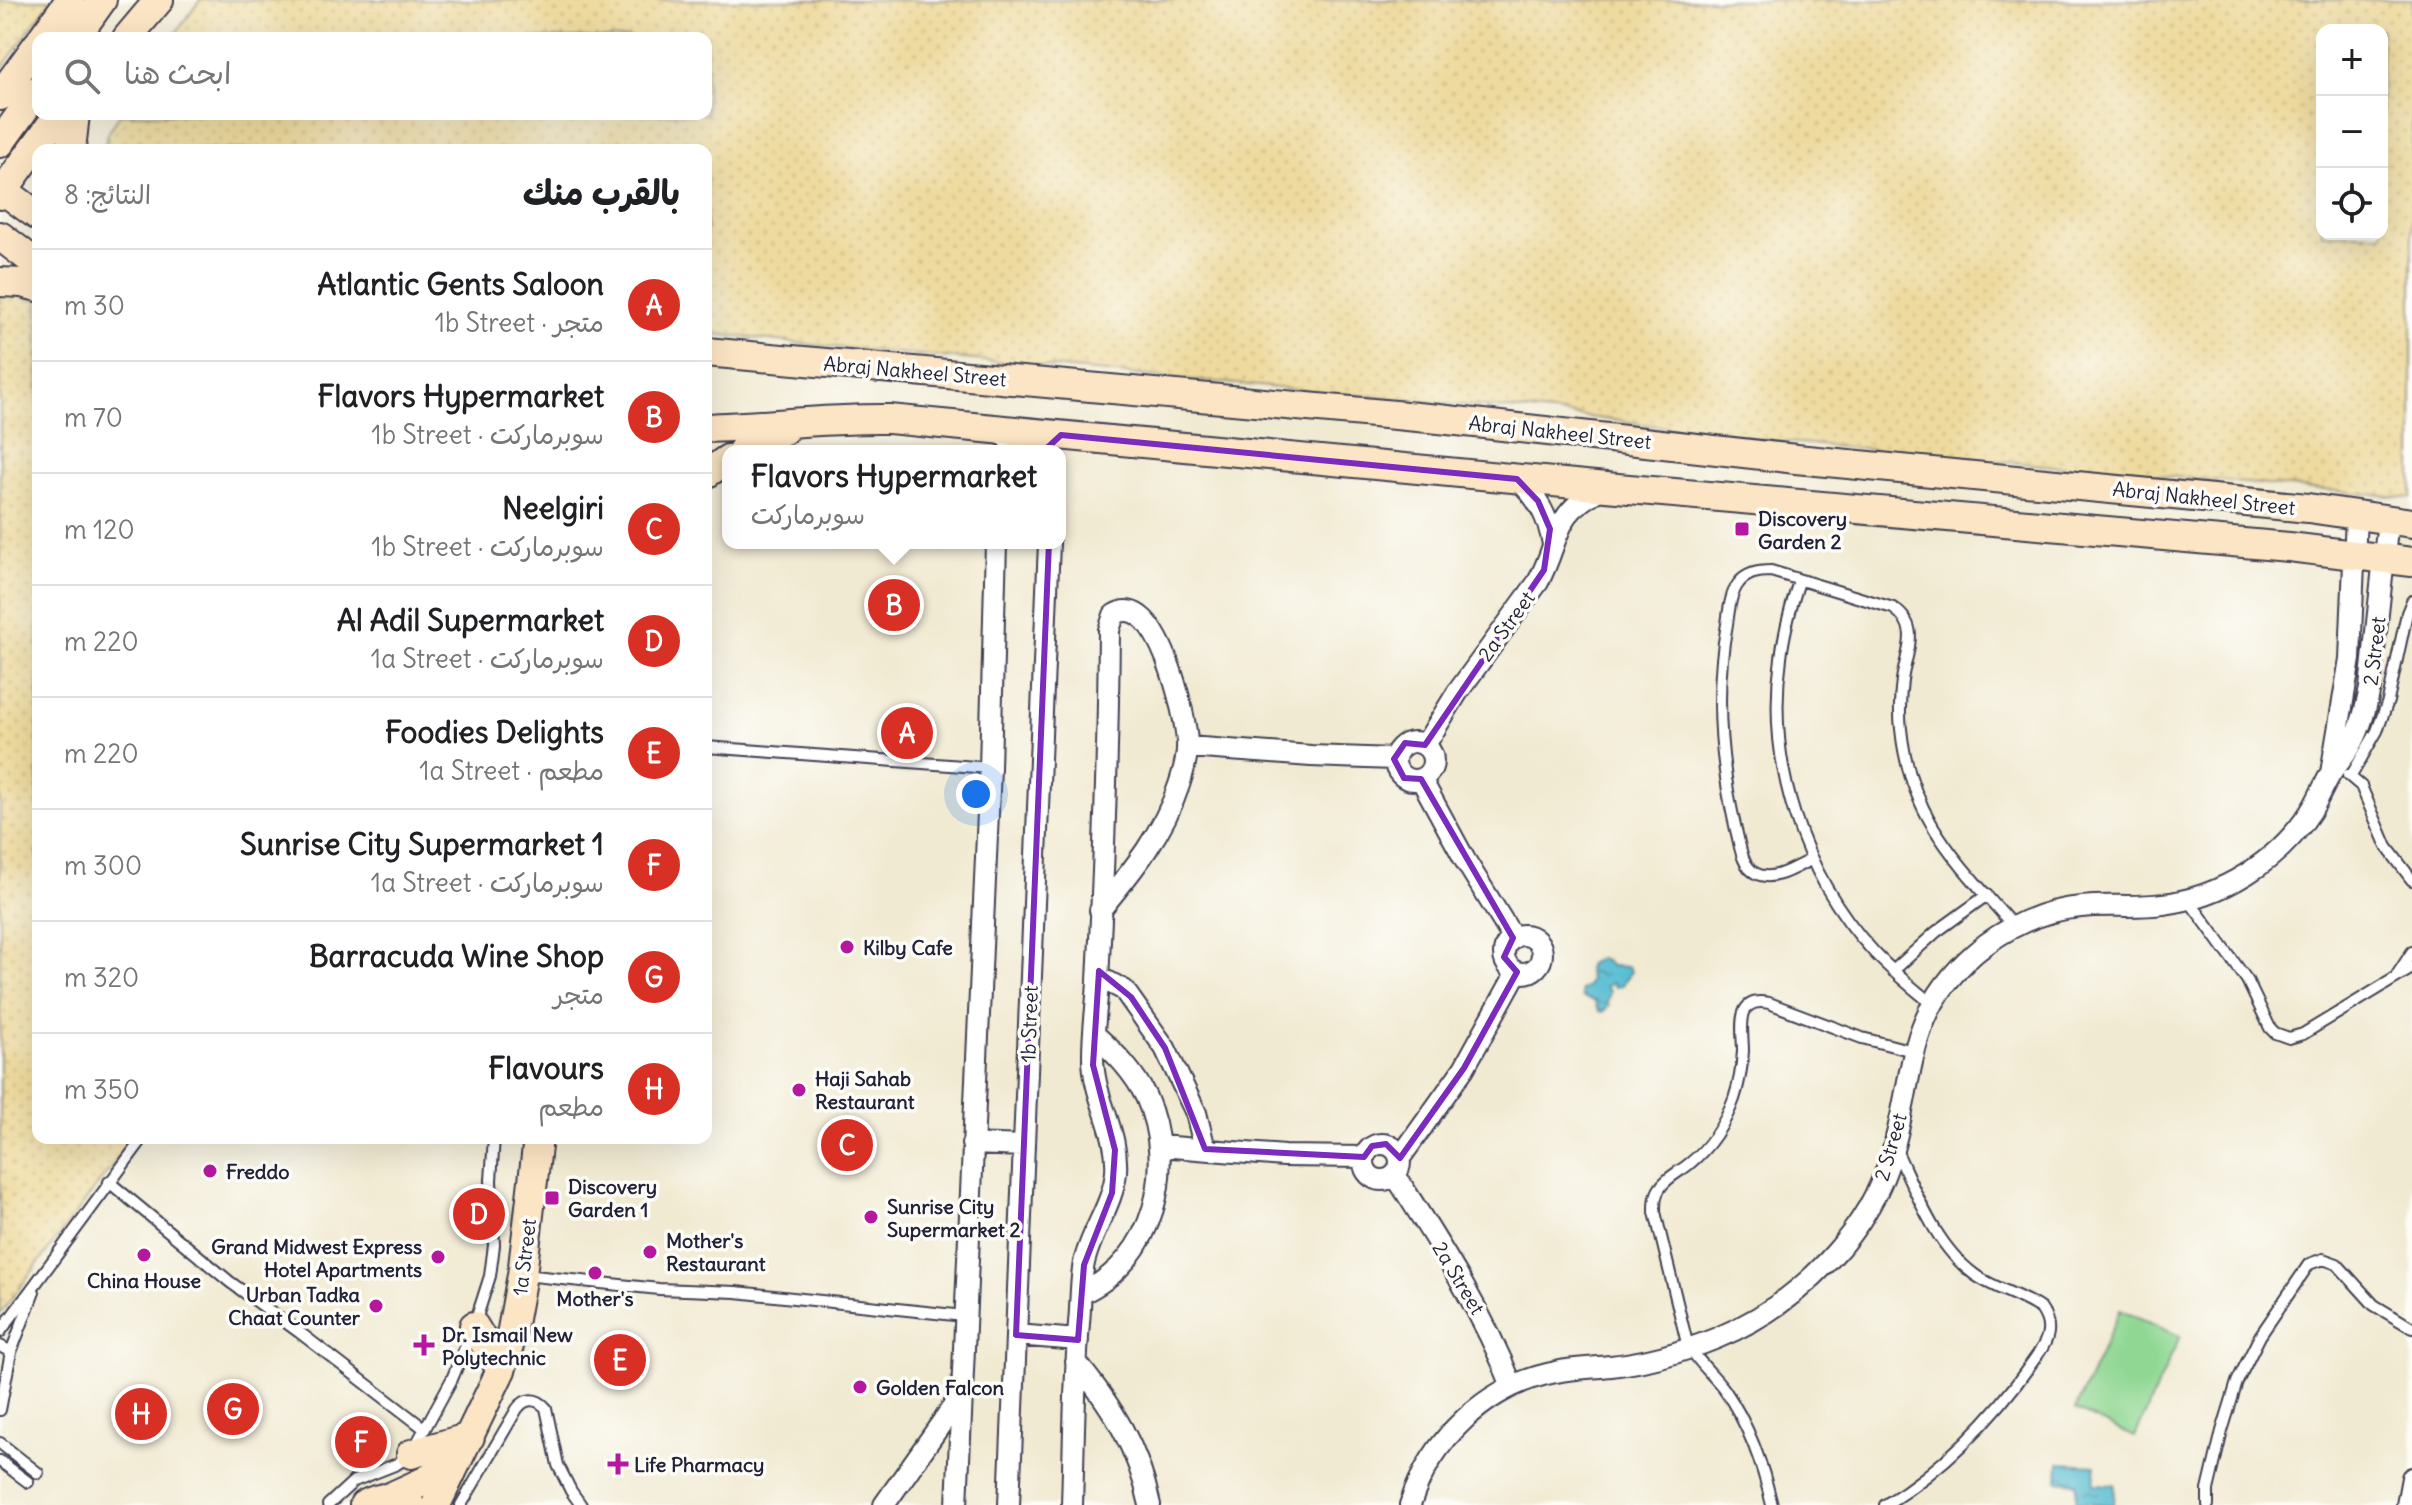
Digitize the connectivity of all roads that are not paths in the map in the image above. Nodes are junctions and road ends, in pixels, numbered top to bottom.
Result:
1 (70, 0) edge
2 (102, 0) edge
3 (159, 0) edge
4 (46, 32) edge
5 (79, 32) edge
6 (132, 32) edge
7 (32, 52) edge
8 (0, 96) edge
9 (32, 98) edge
10 (54, 120) edge
11 (74, 120) edge
12 (0, 143) edge
13 (36, 144) edge
14 (72, 144) edge
15 (32, 150) edge
16 (1, 191) edge
17 (32, 212) edge
18 (0, 236) edge
19 (32, 260) edge
20 (0, 282) edge
21 (32, 286) edge
22 (712, 353) edge
23 (799, 424) junction
24 (712, 428) edge
25 (996, 429) junction
26 (1053, 443) edge
27 (755, 445) edge
28 (1012, 445) edge
29 (1517, 479) junction
30 (1606, 487) junction
31 (2356, 515) junction
32 (2400, 521) edge
33 (1553, 544) junction
34 (996, 549) edge
35 (1049, 549) edge
36 (2355, 556) junction
37 (2398, 561) edge
38 (1799, 581) junction
39 (2412, 601) edge
40 (1425, 745) junction
41 (712, 747) edge
42 (1188, 747) junction
43 (1394, 759) junction
44 (990, 768) junction
45 (2341, 774) junction
46 (1421, 779) junction
47 (1812, 859) junction
48 (2412, 880) edge
49 (1987, 895) junction
50 (2188, 899) junction
51 (1100, 910) junction
52 (2014, 927) junction
53 (1513, 938) junction
54 (2412, 952) edge
55 (2412, 968) edge
56 (1893, 971) junction
57 (1517, 972) junction
58 (2396, 977) junction
59 (1098, 981) junction
60 (1932, 1004) junction
61 (1095, 1035) junction
62 (1913, 1051) junction
63 (138, 1144) edge
64 (494, 1144) edge
65 (537, 1144) edge
66 (972, 1144) junction
67 (1024, 1146) junction
68 (1160, 1146) junction
69 (1894, 1146) junction
70 (1205, 1149) junction
71 (1364, 1157) junction
72 (1397, 1166) junction
73 (109, 1182) junction
74 (49, 1266) junction
75 (522, 1275) junction
76 (1082, 1293) junction
77 (964, 1316) junction
78 (474, 1326) junction
79 (2412, 1328) edge
80 (0, 1332) edge
81 (1016, 1335) junction
82 (1078, 1340) junction
83 (0, 1346) edge
84 (1689, 1348) junction
85 (11, 1352) junction
86 (1076, 1362) junction
87 (501, 1370) junction
88 (1512, 1386) junction
89 (962, 1394) junction
90 (0, 1410) edge
91 (418, 1442) junction
92 (0, 1443) edge
93 (464, 1449) junction
94 (0, 1461) edge
95 (38, 1473) dead end
96 (2412, 1478) edge
97 (28, 1482) dead end
98 (390, 1502) edge
99 (328, 1505) edge
100 (436, 1505) edge
101 (461, 1505) edge
102 (581, 1505) edge
103 (884, 1505) edge
104 (957, 1505) edge
105 (1009, 1505) edge
106 (1072, 1505) edge
107 (1150, 1505) edge
108 (1410, 1505) edge
109 (1772, 1505) edge
110 (1885, 1505) edge
111 (2208, 1505) edge
112 (2407, 1505) edge

1 - 4 street
2 - 5 street
3 - 6 street
7 - 8 street
9 - 12 street
10 - 13 street
11 - 14 street
15 - 16 street
16 - 17 street
18 - 19 street
20 - 21 street
22 - 31 street, Abraj Nakheel Street
23 - 24 street, Abraj Nakheel Street
23 - 25 street, Abraj Nakheel Street
23 - 27 street
25 - 26 street, Abraj Nakheel Street
25 - 28 street
26 - 29 street, Abraj Nakheel Street
29 - 30 street, Abraj Nakheel Street
29 - 33 street
30 - 33 street, 2a Street
30 - 36 street, Abraj Nakheel Street
31 - 32 street, Abraj Nakheel Street
31 - 36 street, 2 Street
32 - 37 street, 2 Street
33 - 40 street, 2a Street
34 - 44 street
35 - 67 street, 1b Street
36 - 37 street, Abraj Nakheel Street
36 - 45 street, 2 Street
37 - 45 street, 2 Street
38 - 47 lane
38 - 47 lane
38 - 49 lane
39 - 45 lane
40 - 43 street
40 - 46 street
41 - 44 lane
42 - 43 street
42 - 51 street
42 - 51 street
43 - 46 street
44 - 66 street
45 - 48 lane
45 - 50 street, 2 Street
46 - 53 street
47 - 56 lane
49 - 52 lane
49 - 56 lane
50 - 52 street, 2 Street
50 - 58 lane
51 - 59 street
52 - 60 street, 2 Street
53 - 57 street
53 - 57 street
54 - 58 lane
55 - 58 lane
56 - 60 lane
57 - 72 street
59 - 61 street
59 - 70 street
60 - 62 street, 2 Street
61 - 68 street
61 - 76 street
62 - 69 street, 2 Street
62 - 84 lane
63 - 73 lane
64 - 78 lane, 1a Street
65 - 75 street, 1a Street
66 - 67 street
66 - 77 street
67 - 81 street, 1b Street
68 - 70 street
68 - 76 street
69 - 84 street, 2 Street
69 - 110 lane
70 - 71 street
71 - 72 street
71 - 72 street
72 - 88 street, 2a Street
73 - 74 lane
73 - 91 lane
74 - 80 lane
74 - 85 lane
75 - 77 lane
75 - 87 street, 1a Street
76 - 82 street
77 - 89 street
78 - 87 street
78 - 91 lane, 1a Street
79 - 111 lane
81 - 82 street
81 - 105 street, 1b Street
82 - 86 street
83 - 85 lane
84 - 88 street, 2 Street
84 - 109 lane
85 - 90 lane
86 - 106 street
86 - 107 street
87 - 93 street, 1a Street
88 - 108 street, 2 Street
89 - 103 street
89 - 104 street
91 - 93 street
91 - 99 lane
92 - 95 lane
93 - 98 street
93 - 100 street, 1a Street
94 - 97 lane
96 - 112 street
101 - 102 lane

